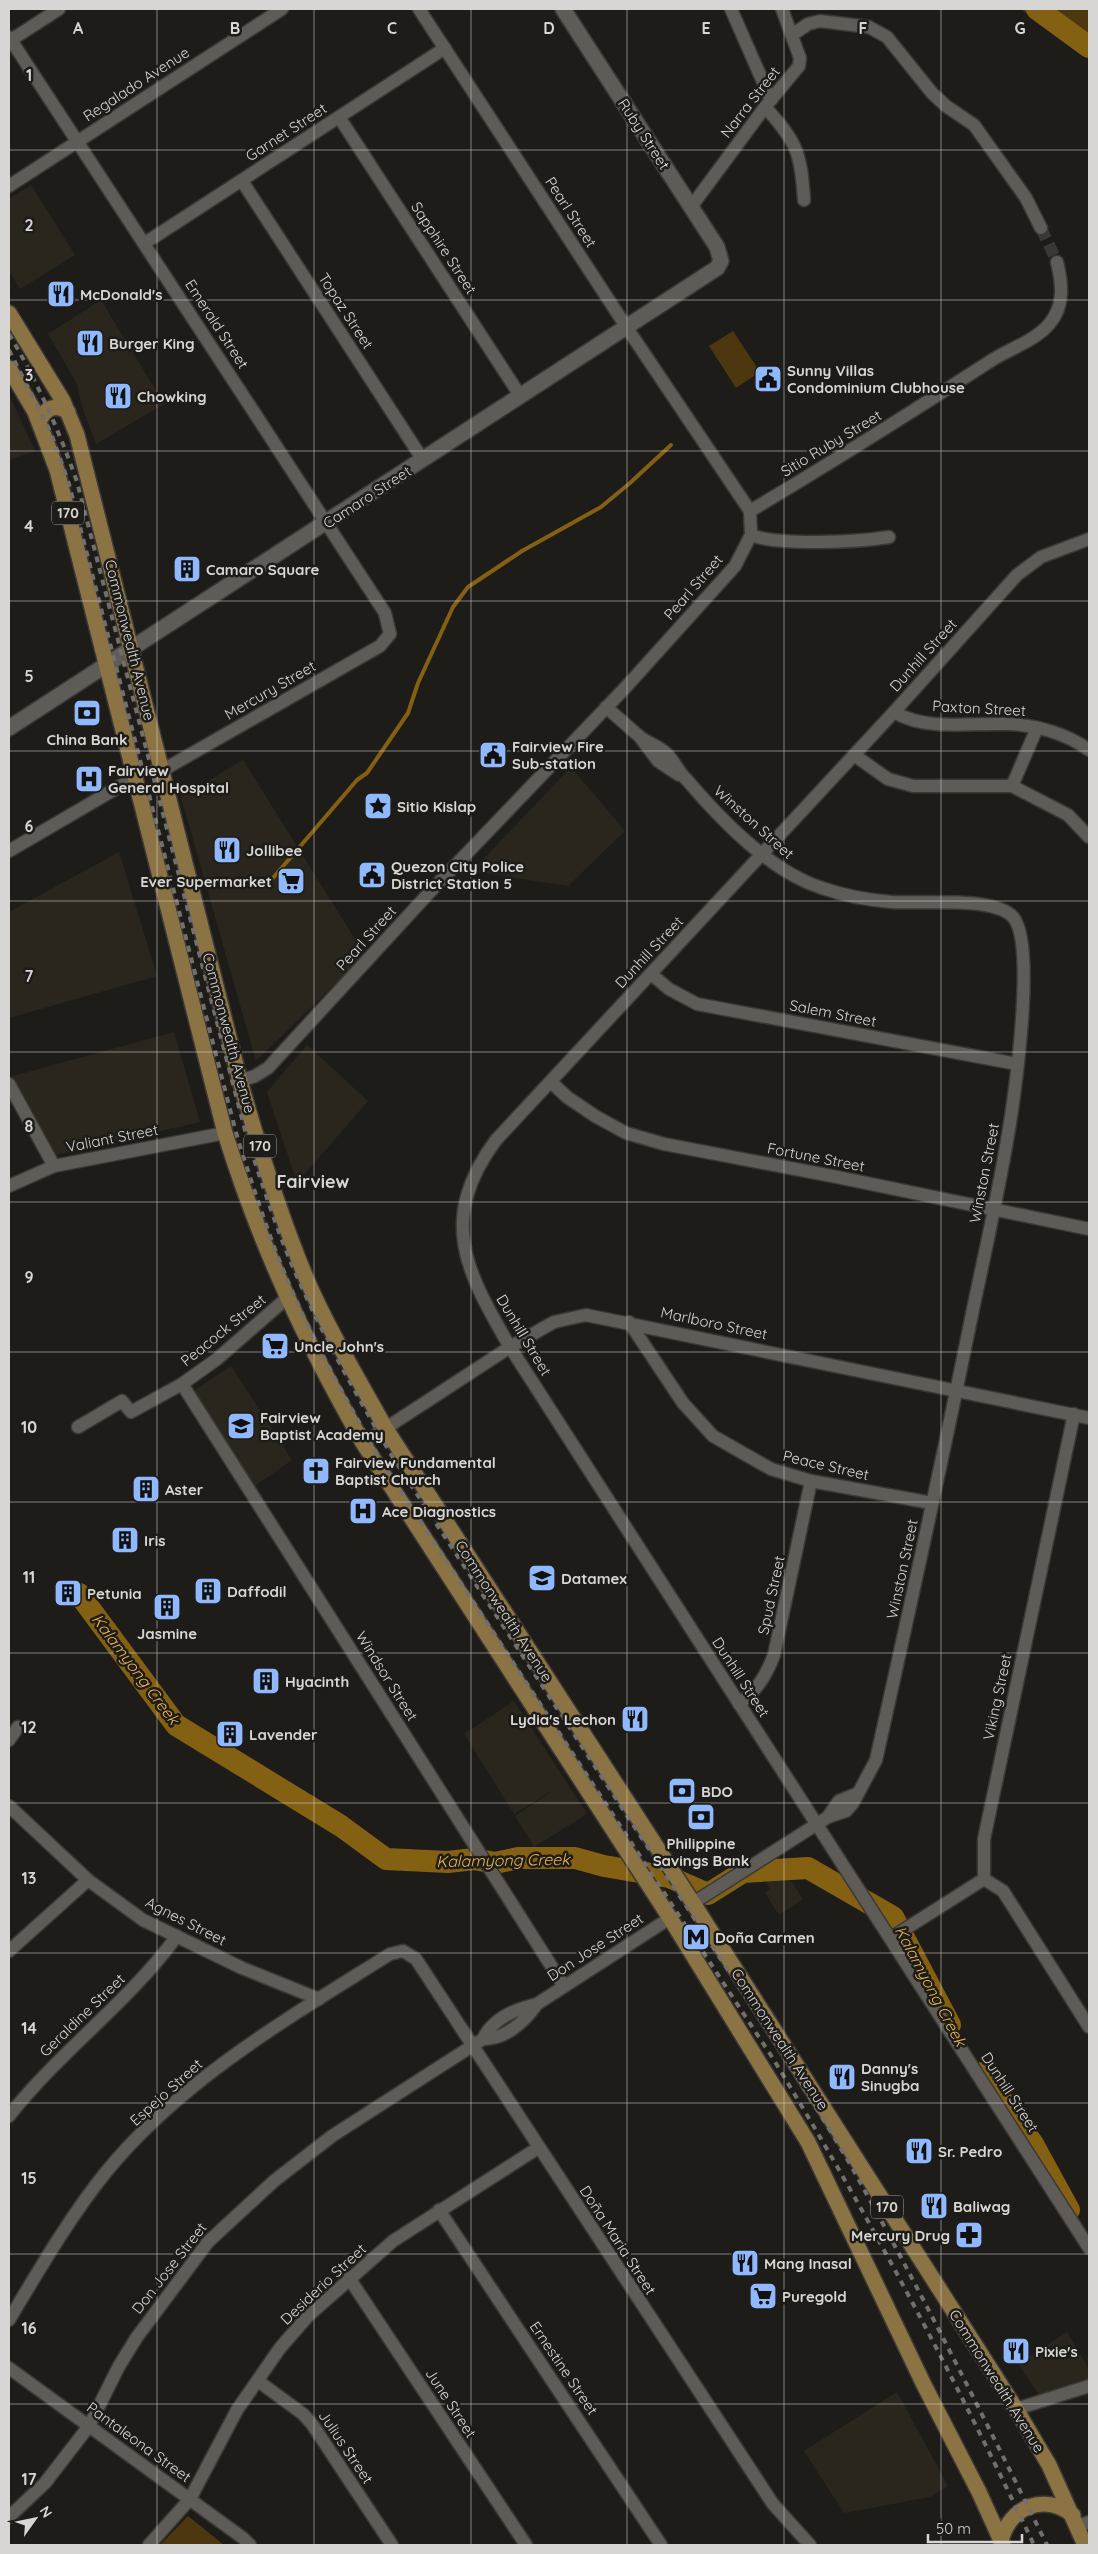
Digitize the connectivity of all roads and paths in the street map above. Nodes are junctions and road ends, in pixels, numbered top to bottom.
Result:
1 (60, 9) edge
2 (282, 9) edge
3 (419, 9) edge
4 (562, 9) edge
5 (731, 9) edge
6 (782, 9) edge
7 (792, 35) junction
8 (10, 39) edge
9 (445, 48) junction
10 (768, 103) junction
11 (339, 117) junction
12 (78, 142) junction
13 (242, 181) junction
14 (9, 186) edge
15 (804, 200) dead end
16 (691, 207) junction
17 (1041, 228) tunnel mouth
18 (145, 243) junction
19 (721, 261) joint
20 (1057, 262) tunnel mouth
21 (9, 313) edge
22 (627, 328) junction
23 (9, 368) edge
24 (57, 391) junction
25 (521, 396) junction
26 (30, 402) junction
27 (68, 412) junction
28 (39, 422) junction
29 (423, 460) junction
30 (750, 511) junction
31 (327, 523) junction
32 (751, 535) junction
33 (889, 537) dead end
34 (1089, 539) edge
35 (390, 634) joint
36 (132, 649) junction
37 (106, 666) junction
38 (606, 707) junction
39 (894, 712) junction
40 (9, 728) edge
41 (1037, 728) junction
42 (1088, 747) edge
43 (854, 755) junction
44 (163, 770) junction
45 (134, 778) junction
46 (1012, 786) junction
47 (1089, 837) edge
48 (9, 851) edge
49 (761, 854) junction
50 (651, 974) junction
51 (1018, 1064) junction
52 (240, 1081) junction
53 (551, 1082) junction
54 (9, 1084) edge
55 (225, 1133) junction
56 (54, 1166) junction
57 (9, 1186) edge
58 (994, 1209) junction
59 (1089, 1229) edge
60 (287, 1298) junction
61 (629, 1322) junction
62 (510, 1347) junction
63 (182, 1384) junction
64 (957, 1390) junction
65 (1074, 1414) junction
66 (1089, 1418) edge
67 (78, 1427) dead end
68 (386, 1428) junction
69 (364, 1444) junction
70 (811, 1481) junction
71 (932, 1503) junction
72 (740, 1704) junction
73 (18, 1727) dead end
74 (9, 1740) edge
75 (9, 1806) edge
76 (816, 1825) junction
77 (984, 1879) junction
78 (88, 1880) junction
79 (693, 1903) junction
80 (670, 1918) junction
81 (177, 1936) junction
82 (891, 1938) junction
83 (9, 1951) edge
84 (403, 1951) joint
85 (564, 1986) junction
86 (319, 1999) junction
87 (1084, 2007) edge
88 (1089, 2027) edge
89 (478, 2043) junction
90 (9, 2116) edge
91 (538, 2148) junction
92 (439, 2210) junction
93 (1089, 2248) edge
94 (349, 2278) junction
95 (9, 2320) edge
96 (9, 2368) edge
97 (258, 2381) junction
98 (1089, 2386) edge
99 (1016, 2409) junction
100 (89, 2426) junction
101 (190, 2500) junction
102 (9, 2516) edge
103 (1081, 2532) edge
104 (1002, 2543) edge
105 (149, 2545) edge
106 (250, 2545) edge
107 (392, 2545) edge
108 (526, 2545) edge
109 (661, 2545) edge
110 (810, 2545) edge

1 - 8 street
2 - 12 street, Regalado Avenue
3 - 9 street, Pearl Street
4 - 16 street, Ruby Street
5 - 10 street
6 - 7 street, Narra Street
7 - 10 street, Narra Street
7 - 17 street
8 - 12 street, Emerald Street
9 - 11 street, Garnet Street
9 - 22 street, Pearl Street
10 - 15 street
10 - 16 street, Narra Street
11 - 13 street, Garnet Street
11 - 25 street, Sapphire Street
12 - 14 street, Regalado Avenue
12 - 18 street, Emerald Street
13 - 18 street, Garnet Street
13 - 29 street, Topaz Street
16 - 19 street, Ruby Street
18 - 31 street, Emerald Street
19 - 22 street, Camaro Street
20 - 30 street, Sitio Ruby Street
21 - 24 main road, Commonwealth Avenue / 170
22 - 25 street, Camaro Street
22 - 30 street, Pearl Street
23 - 26 main road, Commonwealth Avenue / 170
24 - 26 main road
24 - 27 main road, Commonwealth Avenue / 170
25 - 29 street, Camaro Street
26 - 28 main road, Commonwealth Avenue / 170
27 - 28 main road
27 - 36 main road, Commonwealth Avenue / 170
28 - 37 main road, Commonwealth Avenue / 170
29 - 31 street, Camaro Street
30 - 32 street, Pearl Street
31 - 35 street, Emerald Street
31 - 36 street, Camaro Street
32 - 33 street
32 - 38 street, Pearl Street
34 - 39 street, Dunhill Street
35 - 44 street, Mercury Street
36 - 37 street, Camaro Street
36 - 44 main road, Commonwealth Avenue / 170
37 - 40 street, Camaro Street
37 - 45 main road, Commonwealth Avenue / 170
38 - 49 street, Winston Street
38 - 52 street, Pearl Street
39 - 41 street, Paxton Street
39 - 43 street, Dunhill Street
41 - 42 street, Paxton Street
41 - 46 street
43 - 46 street
43 - 49 street, Dunhill Street
44 - 52 main road, Commonwealth Avenue / 170
45 - 48 street
45 - 55 main road, Commonwealth Avenue / 170
46 - 47 street
49 - 50 street, Dunhill Street
49 - 51 street, Winston Street
50 - 51 street, Salem Street
50 - 53 street, Dunhill Street
51 - 58 street, Winston Street
52 - 68 main road, Commonwealth Avenue / 170
53 - 58 street, Fortune Street
53 - 62 street, Dunhill Street
54 - 56 street
55 - 56 street, Valiant Street
55 - 60 main road, Commonwealth Avenue / 170
56 - 57 street, Valiant Street
58 - 59 street, Fortune Street
58 - 64 street, Winston Street
60 - 63 street, Peacock Street
60 - 69 main road, Commonwealth Avenue / 170
61 - 62 street, Marlboro Street
61 - 64 street, Marlboro Street
61 - 70 street, Peace Street
62 - 68 street, Marlboro Street
62 - 72 street, Dunhill Street
63 - 67 street, Peacock Street
63 - 85 street, Windsor Street
64 - 65 street, Marlboro Street
64 - 71 street, Winston Street
65 - 66 street, Marlboro Street
65 - 77 street, Viking Street
68 - 69 street, Marlboro Street
68 - 79 main road, Commonwealth Avenue / 170
69 - 80 main road, Commonwealth Avenue / 170
70 - 71 street, Peace Street
70 - 72 street, Spud Street
71 - 76 street, Winston Street
72 - 76 street, Dunhill Street
73 - 74 street
75 - 78 street, Agnes Street
76 - 79 street, Winston Street
76 - 82 street, Dunhill Street
77 - 82 street
77 - 87 street
78 - 81 street, Agnes Street
78 - 83 street
79 - 99 main road, Commonwealth Avenue / 170
80 - 85 street, Don Jose Street
80 - 104 main road, Commonwealth Avenue / 170
81 - 86 street, Agnes Street
81 - 90 street, Geraldine Street
82 - 93 street, Dunhill Street
84 - 86 street, Espejo Street
84 - 89 street, Doña Maria Street
85 - 89 street, Don Jose Street
86 - 95 street, Espejo Street
87 - 88 street
89 - 91 street, Doña Maria Street
89 - 100 street, Don Jose Street
91 - 92 street, Desiderio Street
91 - 110 street, Doña Maria Street
92 - 94 street, Desiderio Street
92 - 109 street, Ernestine Street
94 - 97 street, Desiderio Street
94 - 108 street, June Street
96 - 100 street, Pantaleona Street
97 - 101 street, Desiderio Street
97 - 107 street, Julius Street
98 - 99 street
99 - 103 main road, Commonwealth Avenue / 170
100 - 101 street, Pantaleona Street
100 - 102 street, Don Jose Street
101 - 105 street, Desiderio Street
101 - 106 street, Pantaleona Street
103 - 104 main road

